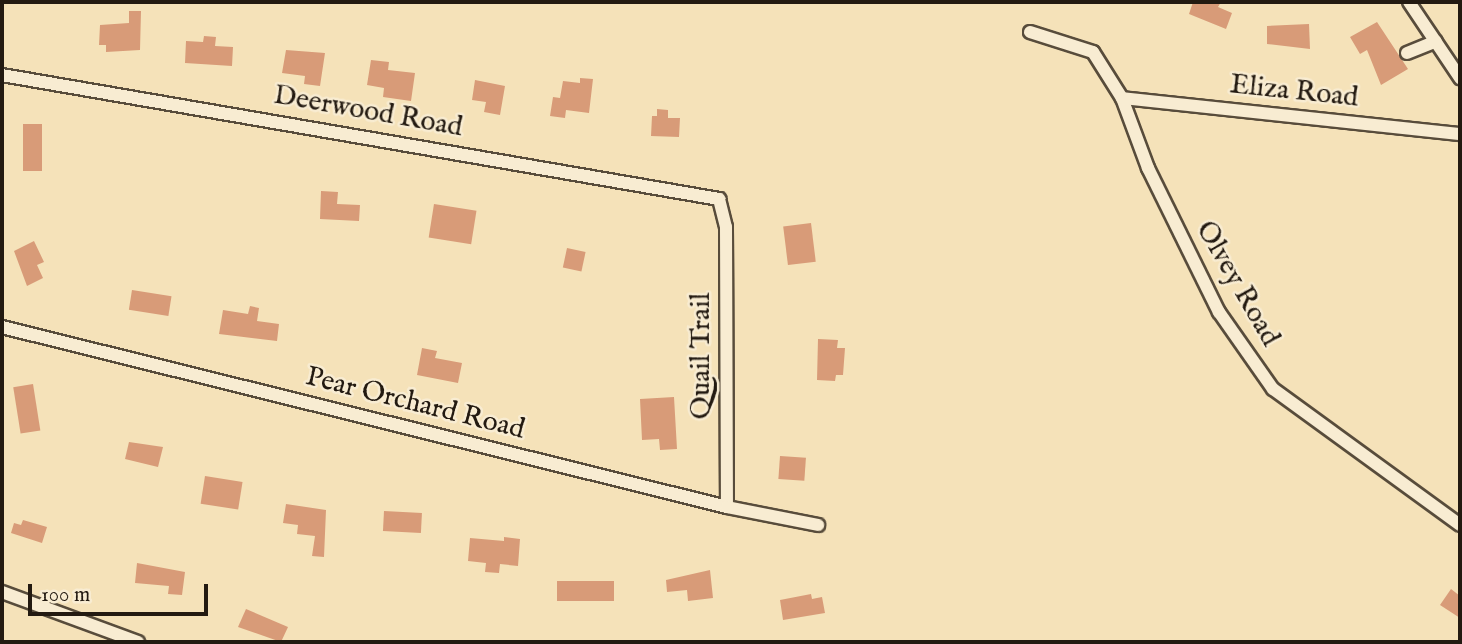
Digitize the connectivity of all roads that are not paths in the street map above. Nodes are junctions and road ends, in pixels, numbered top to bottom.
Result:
1 (1409, 2) edge
2 (1030, 33) dead end
3 (1436, 41) junction
4 (1407, 52) dead end
5 (2, 75) edge
6 (1460, 78) edge
7 (1122, 99) junction
8 (1460, 135) edge
9 (720, 206) joint
10 (2, 327) edge
11 (727, 507) junction
12 (818, 525) dead end
13 (1460, 525) edge
14 (2, 592) edge
15 (138, 642) edge

1 - 3 street
2 - 7 street, Olvey Road
3 - 4 street
3 - 6 street
5 - 9 street, Deerwood Road
7 - 8 street, Eliza Road
7 - 13 street, Olvey Road
9 - 11 street, Quail Trail
10 - 11 street, Pear Orchard Road
11 - 12 street, Pear Orchard Road
14 - 15 street

